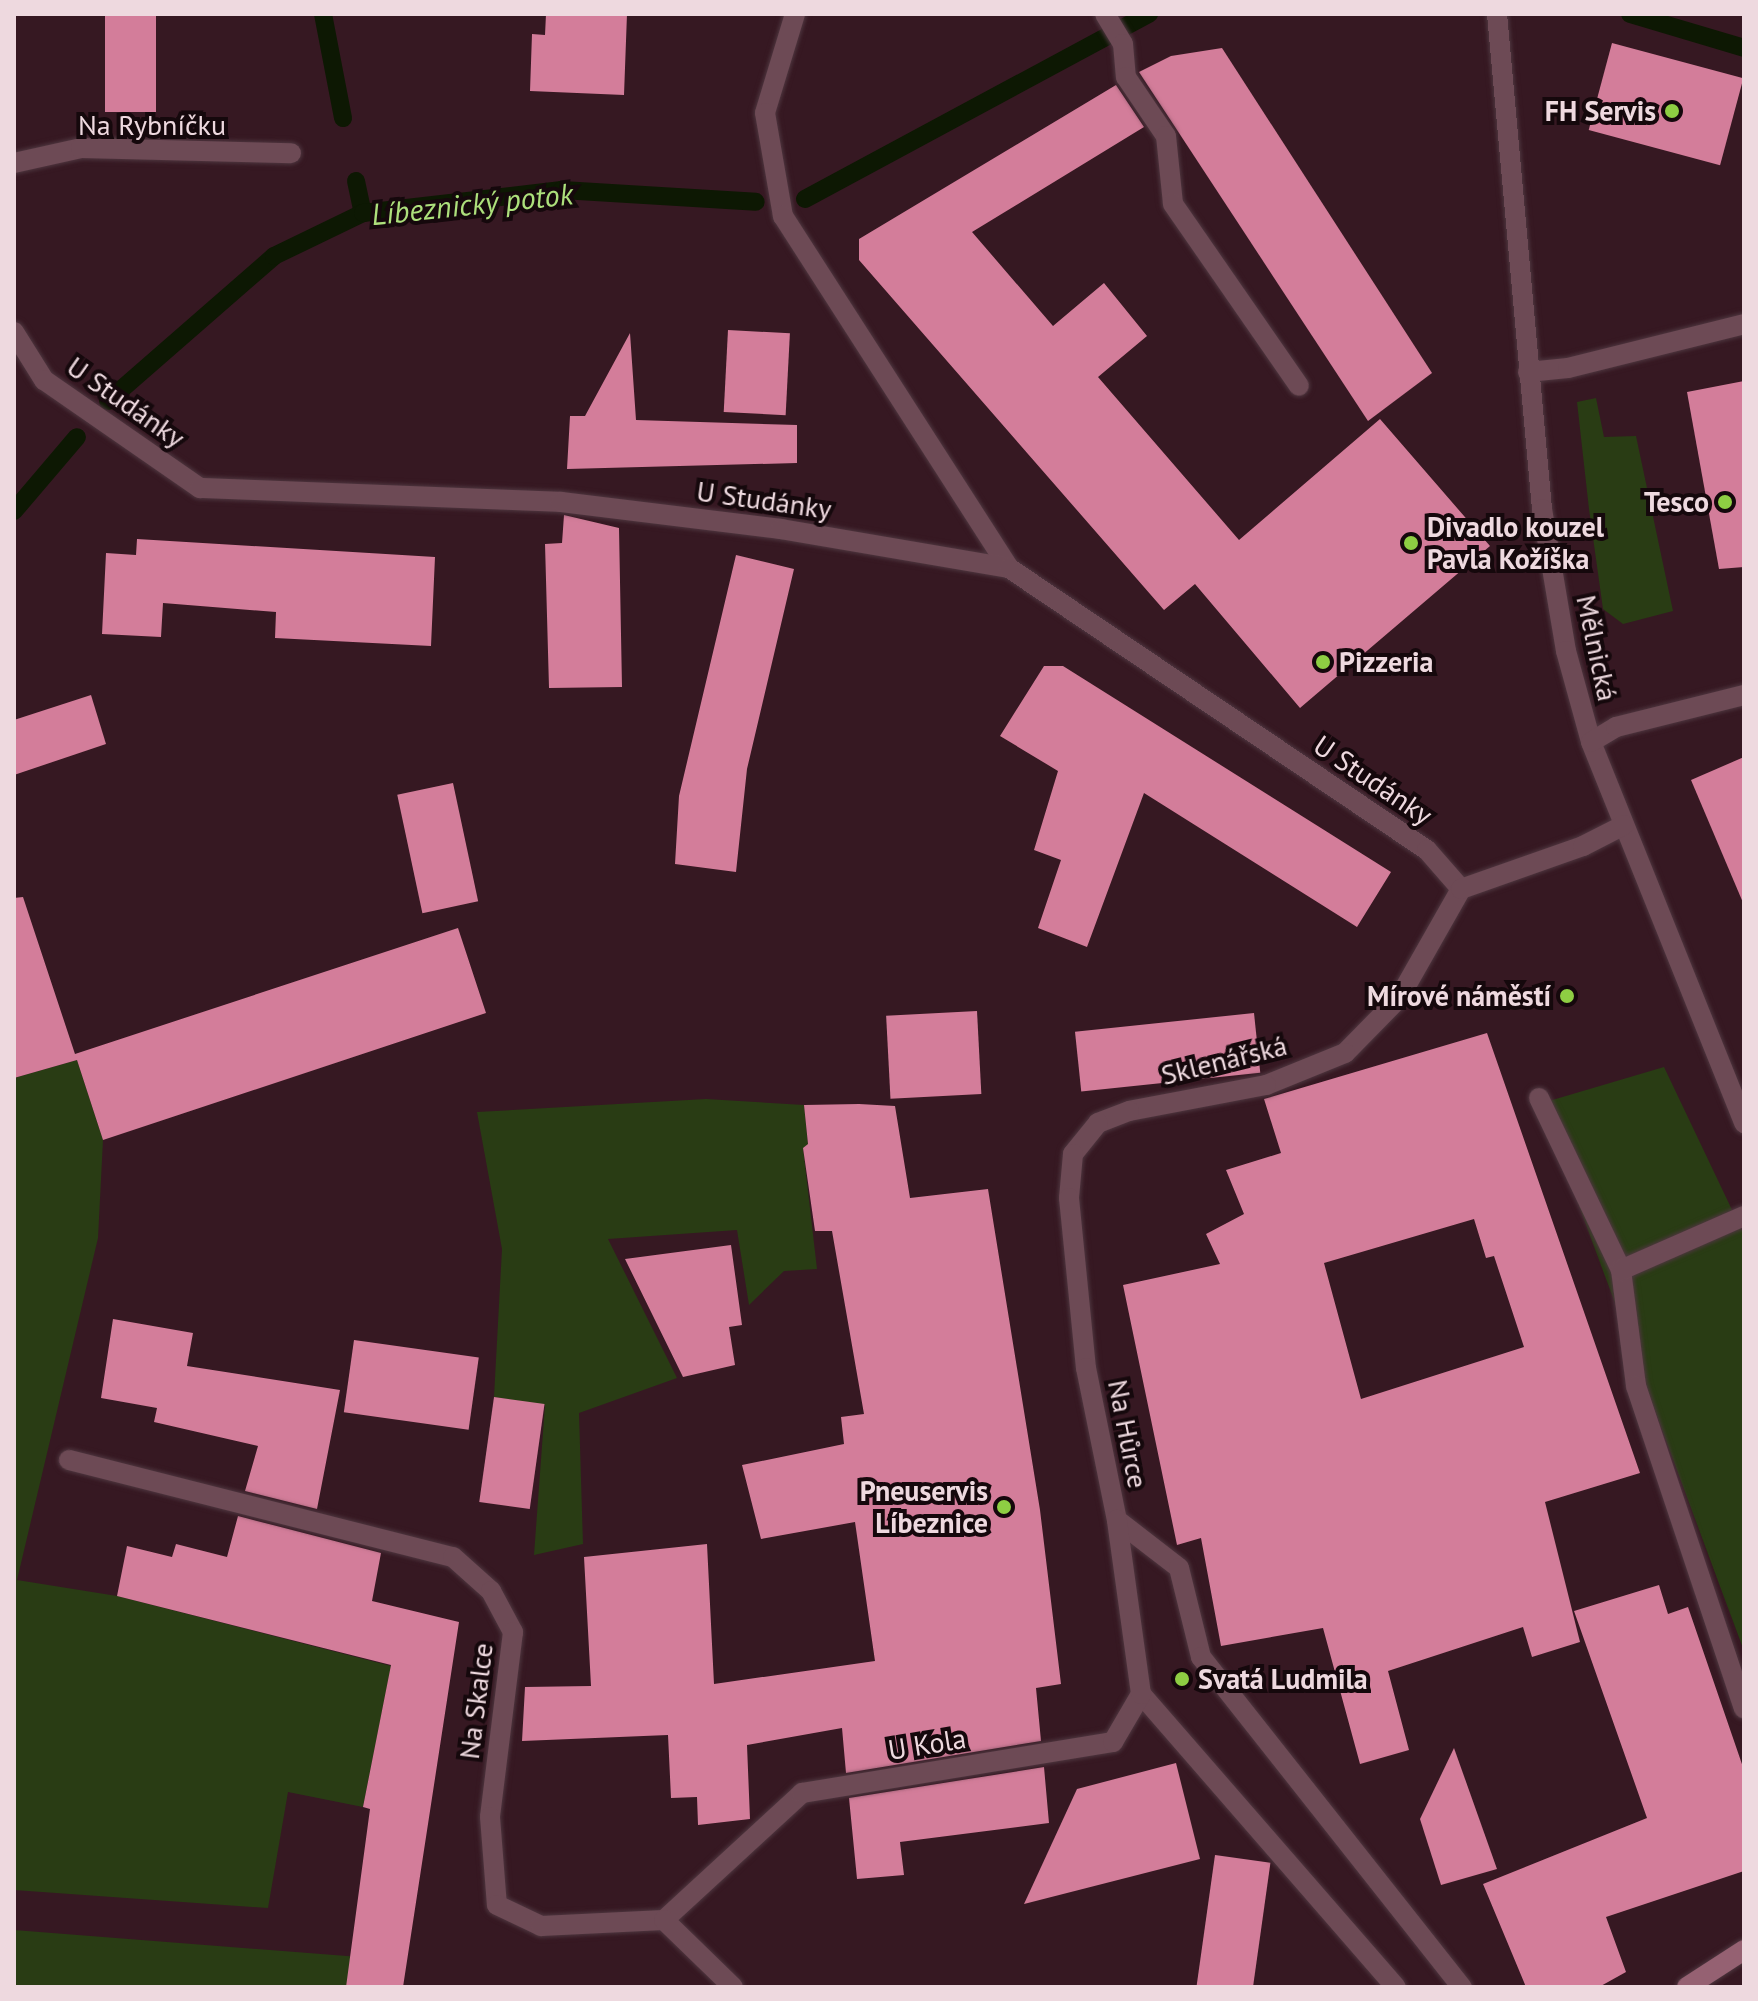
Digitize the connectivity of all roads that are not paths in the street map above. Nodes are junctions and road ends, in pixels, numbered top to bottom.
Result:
1 (795, 14) edge
2 (1497, 14) edge
3 (1107, 17) edge
4 (291, 153) dead end
5 (14, 163) edge
6 (1744, 324) edge
7 (14, 332) edge
8 (1528, 372) junction
9 (1299, 386) dead end
10 (1009, 568) junction
11 (1744, 695) edge
12 (1591, 742) junction
13 (1624, 825) junction
14 (1461, 889) junction
15 (1539, 1098) dead end
16 (1744, 1123) edge
17 (1073, 1154) joint
18 (1744, 1216) edge
19 (1621, 1270) junction
20 (69, 1460) dead end
21 (1117, 1520) junction
22 (1141, 1694) junction
23 (1744, 1708) edge
24 (664, 1920) junction
25 (1744, 1950) edge
26 (733, 1987) edge
27 (1396, 1987) edge
28 (1462, 1987) edge
29 (1687, 1987) edge

1 - 10 street
2 - 8 street, Mělnická
3 - 9 street
4 - 5 street, Na Rybníčku
6 - 8 street
7 - 10 street, U Studánky
8 - 12 street, Mělnická
10 - 14 street, U Studánky
11 - 12 street
12 - 13 street, Mělnická
13 - 14 street
13 - 16 street, Mělnická
14 - 17 street, Sklenářská
15 - 19 street
17 - 21 street, Na Hůrce
18 - 19 street
19 - 23 street
20 - 24 street, Na Skalce
21 - 22 street
21 - 28 street, Na Hůrce
22 - 24 street, U Kola
22 - 27 street
24 - 26 street
25 - 29 main road

